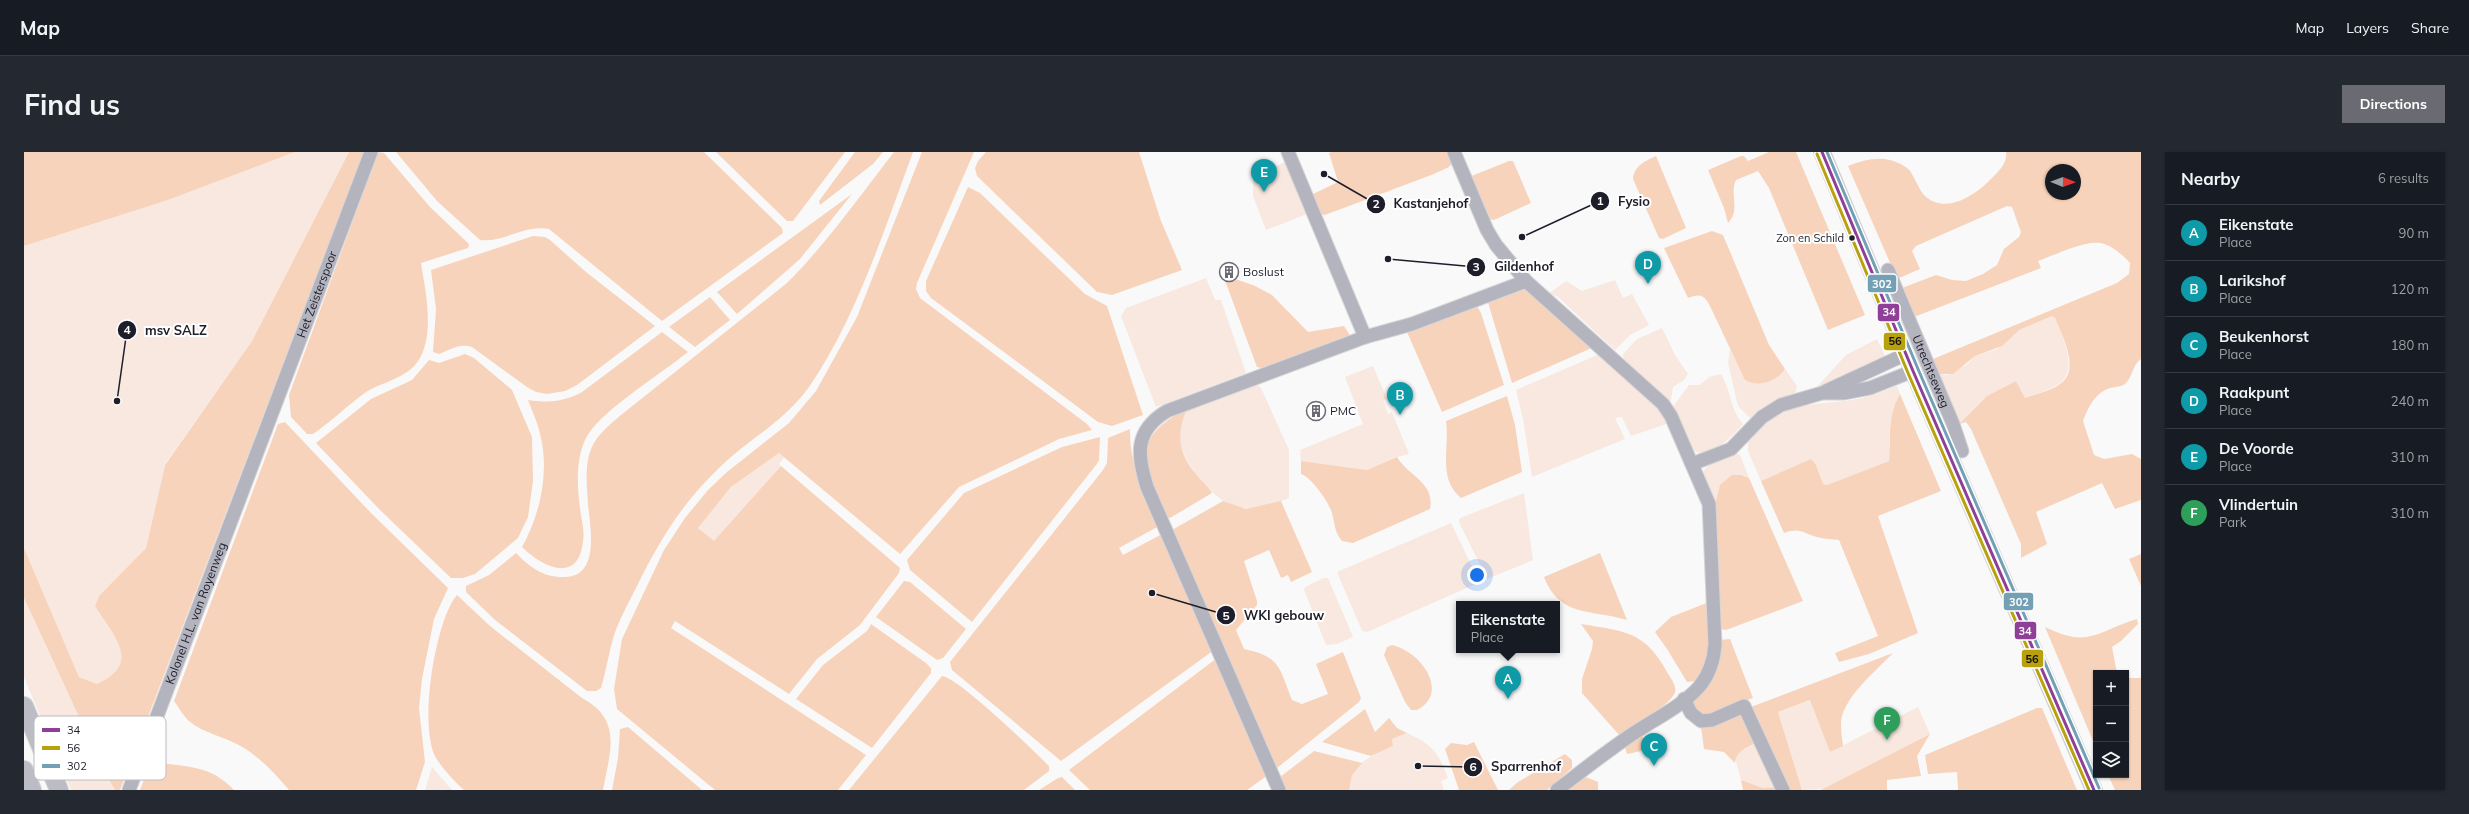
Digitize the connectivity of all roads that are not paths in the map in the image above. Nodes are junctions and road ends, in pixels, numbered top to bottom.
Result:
1 (371, 152) edge
2 (1288, 152) edge
3 (1454, 152) edge
4 (1822, 152) edge
5 (1888, 270) dead end
6 (1526, 281) junction
7 (1365, 337) junction
8 (1906, 354) junction
9 (1913, 371) junction
10 (1822, 393) junction
11 (263, 436) joint
12 (1962, 451) dead end
13 (1692, 464) junction
14 (1684, 699) junction
15 (24, 706) edge
16 (157, 716) edge
17 (34, 730) edge
18 (24, 770) edge
19 (55, 780) edge
20 (133, 780) edge
21 (32, 790) edge
22 (59, 790) edge
23 (129, 790) edge
24 (1278, 790) edge
25 (1557, 790) edge
26 (1783, 790) edge
27 (2094, 790) edge

1 - 11 street, Het Zeisterspoor
2 - 7 street
3 - 6 street
4 - 8 main road, Utrechtseweg
5 - 12 street, Utrechtseweg
6 - 7 street
6 - 13 street
7 - 24 street
8 - 9 main road, Utrechtseweg
8 - 10 street, Utrechtseweg
9 - 10 street, Utrechtseweg
9 - 27 main road, Utrechtseweg
10 - 13 street, Utrechtseweg
11 - 16 street, Kolonel H.L. van Royenweg
13 - 14 street
14 - 25 street
14 - 26 street
15 - 17 highway
18 - 21 highway
19 - 22 highway
20 - 23 street, Kolonel H.L. van Royenweg

